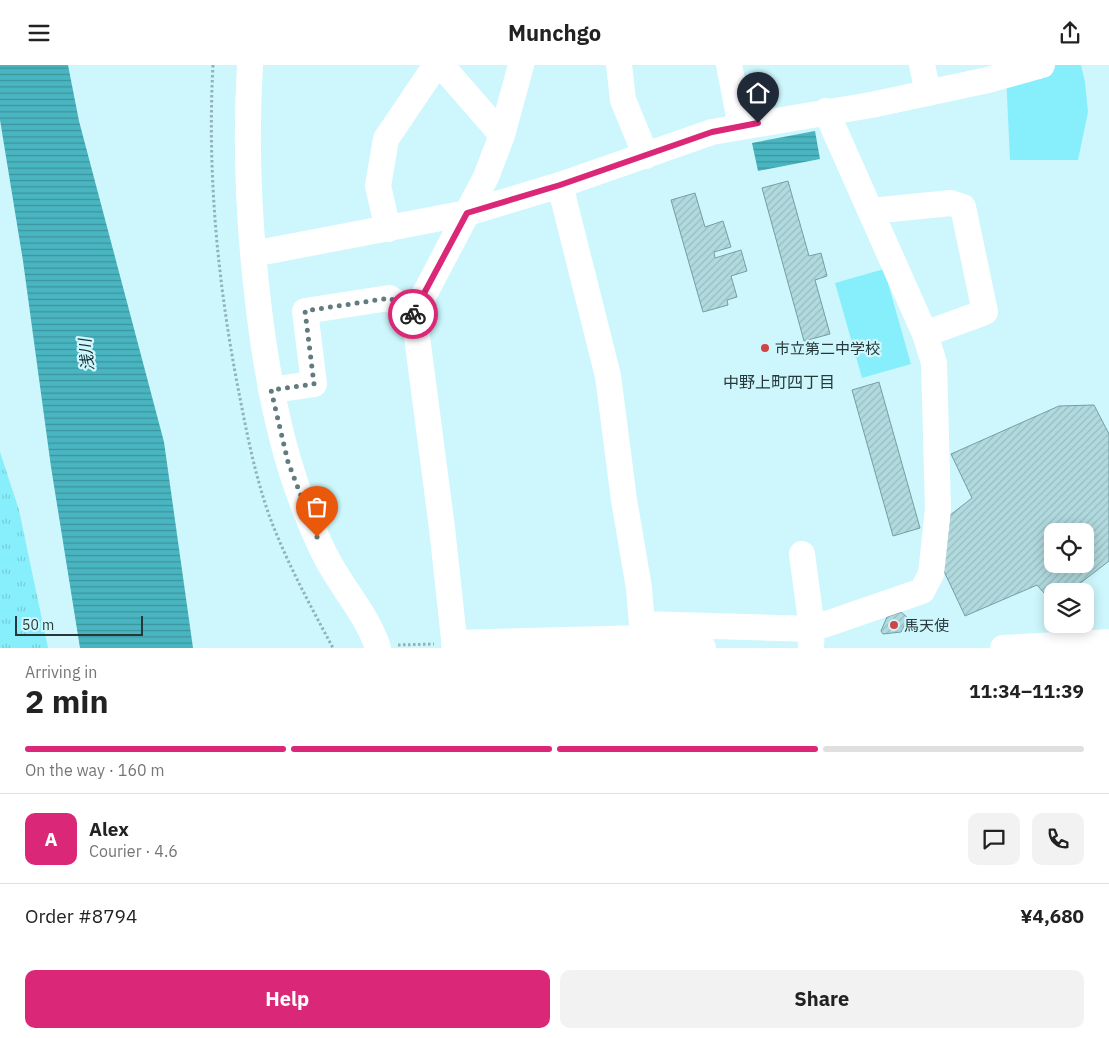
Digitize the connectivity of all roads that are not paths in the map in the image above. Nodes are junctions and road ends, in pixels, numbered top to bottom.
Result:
1 (250, 65) edge
2 (436, 65) edge
3 (441, 65) edge
4 (521, 65) edge
5 (619, 65) edge
6 (729, 65) edge
7 (922, 65) edge
8 (1042, 65) edge
9 (928, 93) junction
10 (826, 111) junction
11 (741, 126) junction
12 (502, 135) junction
13 (646, 156) junction
14 (560, 185) junction
15 (871, 211) junction
16 (467, 213) junction
17 (388, 229) junction
18 (253, 254) junction
19 (414, 314) junction
20 (925, 334) junction
21 (271, 390) junction
22 (802, 554) dead end
23 (643, 631) junction
24 (811, 638) edge
25 (1109, 642) edge
26 (450, 645) edge
27 (387, 647) edge
28 (703, 648) edge
29 (1003, 648) edge

1 - 18 street
2 - 17 street
3 - 12 street
4 - 12 street
5 - 13 street
6 - 11 street
7 - 9 street
8 - 9 street
9 - 10 street
10 - 11 street
10 - 15 street
11 - 13 street
12 - 16 street
13 - 14 street
14 - 16 street
14 - 23 street
15 - 20 street
15 - 20 street
16 - 17 street
16 - 19 street
17 - 18 street
18 - 21 street
19 - 21 street
19 - 26 street
20 - 24 street
21 - 27 street
22 - 24 street
23 - 24 street
23 - 26 street
23 - 28 street
25 - 29 street

